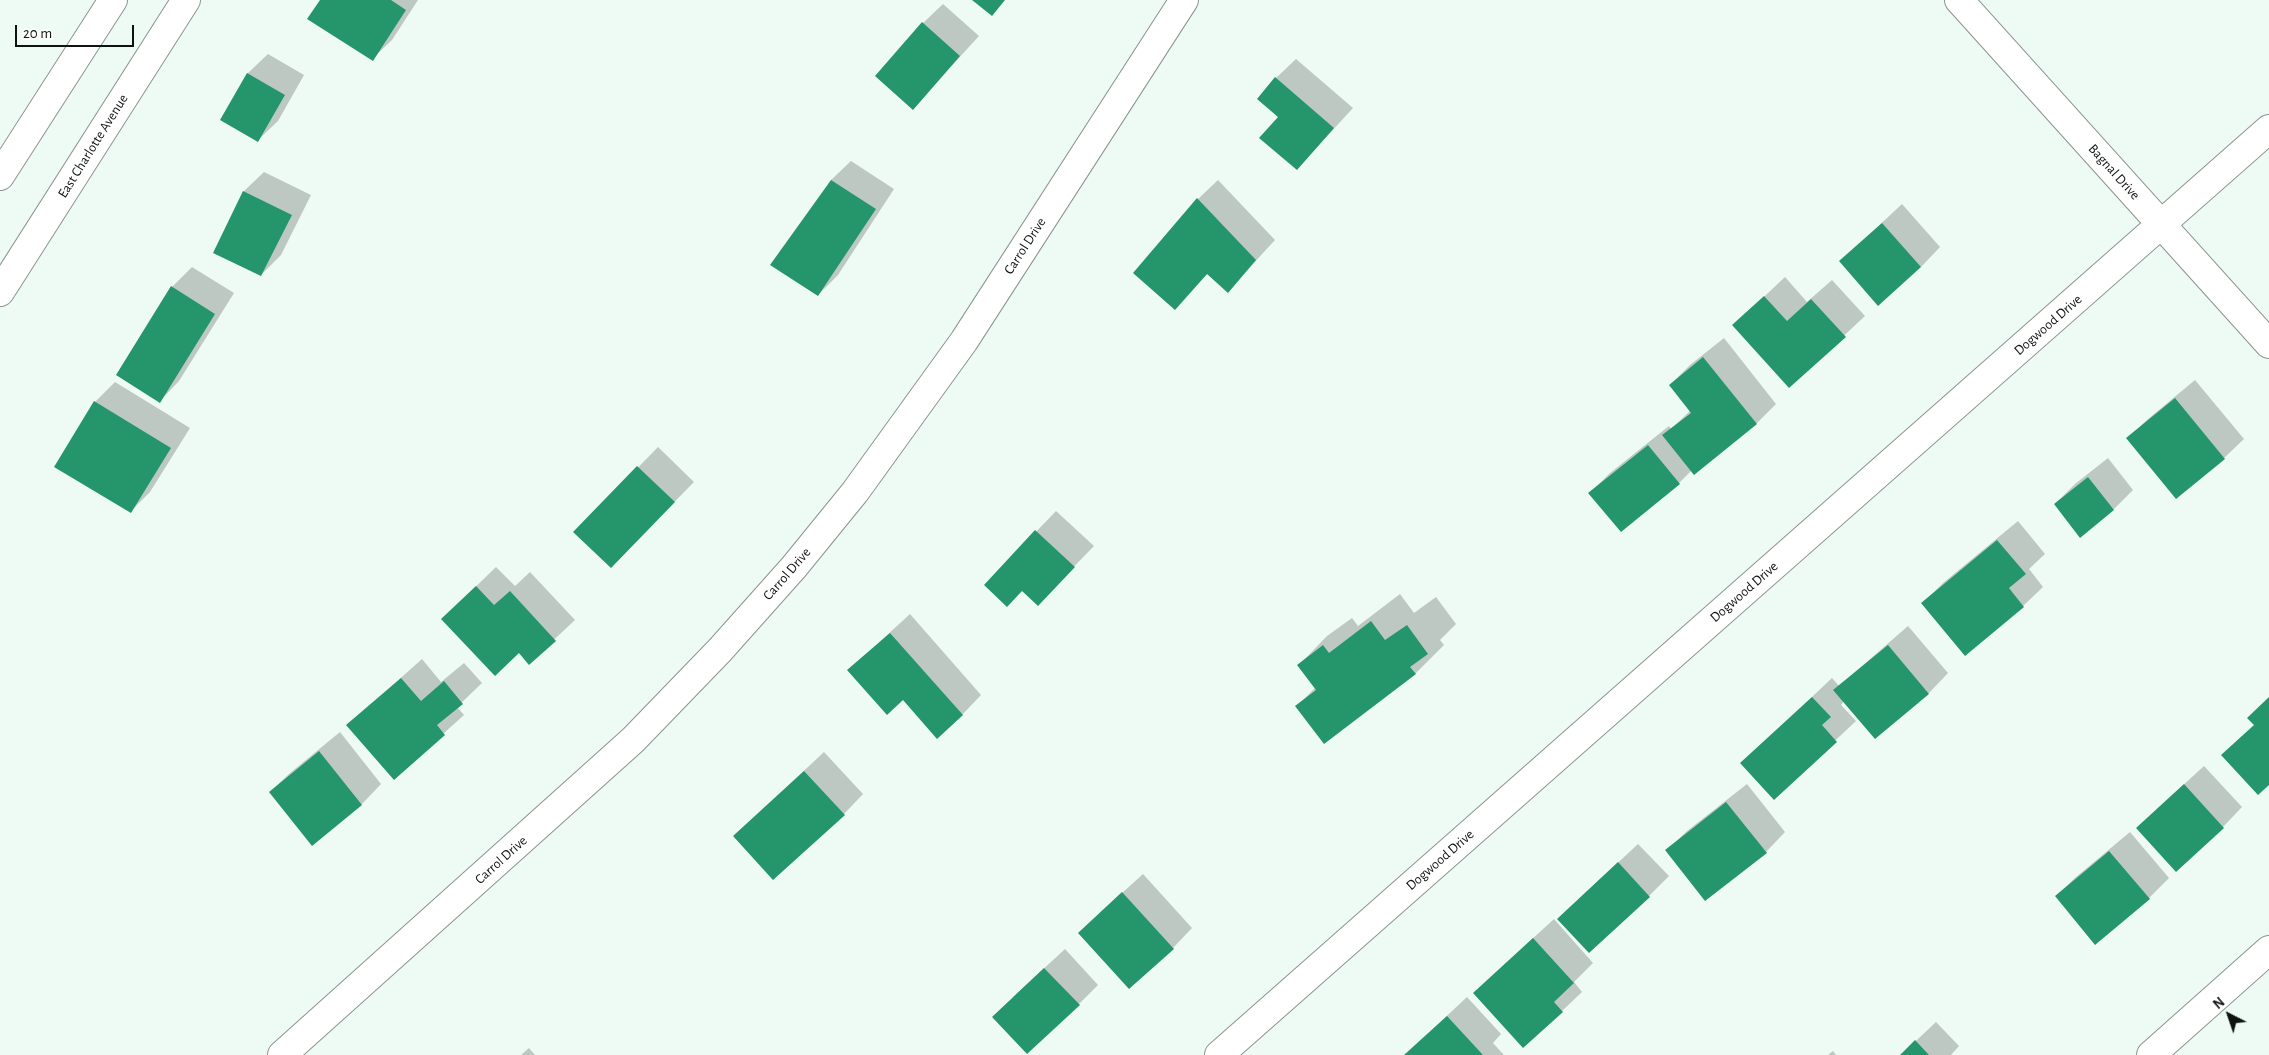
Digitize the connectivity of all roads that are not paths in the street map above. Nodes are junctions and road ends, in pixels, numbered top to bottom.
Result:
1 (113, 0) edge
2 (186, 0) edge
3 (1184, 0) edge
4 (1959, 0) edge
5 (2269, 129) edge
6 (0, 176) edge
7 (2162, 225) junction
8 (0, 292) edge
9 (2269, 344) edge
10 (2269, 950) edge
11 (282, 1055) edge
12 (1219, 1055) edge
13 (2151, 1055) edge

1 - 6 street
2 - 8 street, East Charlotte Avenue
3 - 11 street, Carrol Drive
4 - 7 street, Bagnal Drive
5 - 7 street, Dogwood Drive
7 - 9 street, Bagnal Drive
7 - 12 street, Dogwood Drive
10 - 13 street

